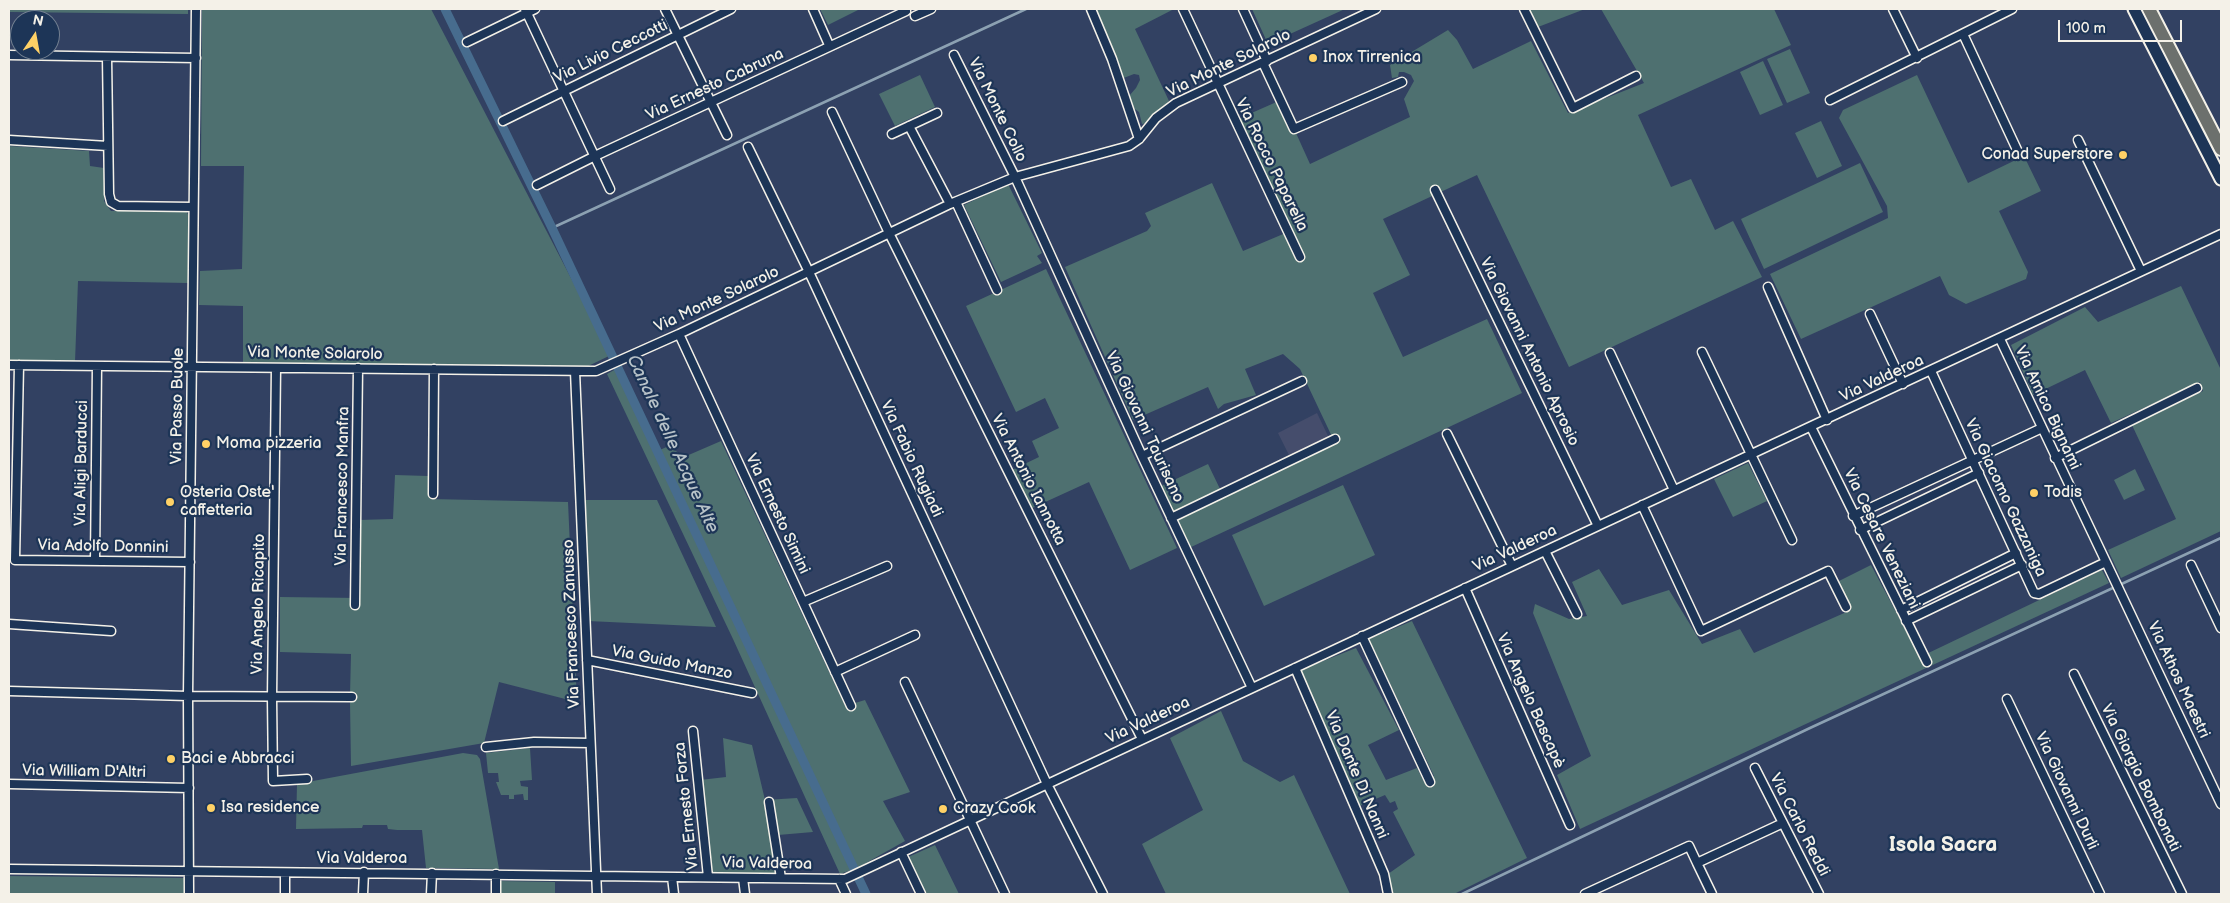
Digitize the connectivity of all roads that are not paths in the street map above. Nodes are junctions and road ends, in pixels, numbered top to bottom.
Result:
1 (196, 9) edge
2 (535, 9) edge
3 (665, 9) edge
4 (731, 9) edge
5 (813, 9) edge
6 (931, 9) edge
7 (1091, 9) edge
8 (1183, 9) edge
9 (1243, 9) edge
10 (1376, 9) edge
11 (1524, 9) edge
12 (1892, 9) edge
13 (2012, 9) edge
14 (2134, 9) edge
15 (2149, 9) edge
16 (526, 11) edge
17 (906, 11) dead end
18 (1364, 11) edge
19 (915, 16) dead end
20 (1963, 34) junction
21 (678, 35) junction
22 (467, 42) dead end
23 (829, 45) junction
24 (9, 55) edge
25 (954, 55) dead end
26 (107, 57) junction
27 (196, 58) junction
28 (1916, 58) junction
29 (1265, 62) junction
30 (1636, 76) dead end
31 (1402, 82) dead end
32 (1217, 84) junction
33 (564, 90) junction
34 (1830, 100) dead end
35 (711, 103) junction
36 (832, 112) dead end
37 (937, 113) dead end
38 (503, 121) dead end
39 (909, 126) junction
40 (892, 134) dead end
41 (727, 135) dead end
42 (1139, 139) junction
43 (9, 140) edge
44 (2078, 140) dead end
45 (108, 146) junction
46 (748, 147) dead end
47 (2221, 149) edge
48 (2019, 154) dead end
49 (595, 156) junction
50 (1015, 177) junction
51 (2221, 179) edge
52 (537, 185) dead end
53 (610, 189) dead end
54 (1435, 190) dead end
55 (953, 203) junction
56 (194, 207) junction
57 (889, 233) junction
58 (2221, 234) edge
59 (1300, 257) dead end
60 (2141, 271) junction
61 (809, 272) junction
62 (1768, 287) dead end
63 (997, 290) dead end
64 (1870, 314) dead end
65 (679, 334) junction
66 (2000, 338) junction
67 (1702, 352) dead end
68 (1610, 353) dead end
69 (9, 365) edge
70 (19, 366) junction
71 (97, 366) junction
72 (192, 367) junction
73 (276, 368) junction
74 (358, 368) junction
75 (434, 370) junction
76 (575, 370) junction
77 (1931, 371) junction
78 (1302, 381) dead end
79 (1904, 384) junction
80 (2197, 388) dead end
81 (1827, 420) junction
82 (1811, 427) junction
83 (2042, 428) junction
84 (1447, 434) dead end
85 (1335, 439) dead end
86 (1750, 455) junction
87 (1142, 456) junction
88 (2055, 458) junction
89 (1972, 460) junction
90 (1979, 473) junction
91 (12, 480) edge
92 (1674, 490) junction
93 (433, 494) dead end
94 (1642, 505) junction
95 (1853, 516) junction
96 (1171, 518) junction
97 (1598, 526) junction
98 (1860, 530) junction
99 (1792, 540) dead end
100 (1545, 550) junction
101 (2016, 553) junction
102 (95, 560) junction
103 (190, 562) junction
104 (2022, 565) junction
105 (2191, 565) dead end
106 (886, 566) dead end
107 (1512, 566) junction
108 (2107, 566) junction
109 (1464, 588) junction
110 (2123, 595) joint
111 (803, 602) junction
112 (355, 605) dead end
113 (1846, 607) dead end
114 (1901, 610) junction
115 (1577, 614) dead end
116 (1906, 621) junction
117 (9, 624) edge
118 (2221, 628) edge
119 (111, 631) dead end
120 (915, 635) dead end
121 (1362, 636) junction
122 (587, 660) junction
123 (1927, 662) dead end
124 (1295, 668) junction
125 (835, 672) junction
126 (2074, 674) dead end
127 (905, 682) dead end
128 (1252, 688) junction
129 (9, 691) edge
130 (752, 693) dead end
131 (188, 696) junction
132 (272, 697) junction
133 (352, 697) dead end
134 (2007, 699) dead end
135 (851, 706) dead end
136 (693, 731) dead end
137 (1142, 739) junction
138 (590, 742) junction
139 (486, 747) dead end
140 (1755, 768) dead end
141 (307, 779) dead end
142 (1430, 782) dead end
143 (9, 784) edge
144 (1047, 784) junction
145 (189, 788) junction
146 (769, 802) dead end
147 (2221, 804) edge
148 (972, 819) junction
149 (1784, 823) junction
150 (1570, 825) dead end
151 (901, 852) junction
152 (1697, 863) junction
153 (9, 869) edge
154 (189, 872) junction
155 (364, 872) junction
156 (285, 873) junction
157 (432, 873) junction
158 (496, 874) junction
159 (595, 876) junction
160 (672, 877) junction
161 (708, 877) junction
162 (743, 878) junction
163 (781, 878) junction
164 (842, 879) junction
165 (189, 894) edge
166 (285, 894) edge
167 (364, 894) edge
168 (431, 894) edge
169 (496, 894) edge
170 (597, 894) edge
171 (674, 894) edge
172 (745, 894) edge
173 (846, 894) edge
174 (921, 894) edge
175 (1006, 894) edge
176 (1103, 894) edge
177 (1388, 894) edge
178 (1585, 894) edge
179 (1712, 894) edge
180 (1819, 894) edge
181 (2100, 894) edge
182 (2182, 894) edge

1 - 27 street, Via Passo Buole
2 - 16 street
3 - 21 street
4 - 21 street, Via Livio Ceccotti
5 - 23 street
6 - 19 street
7 - 42 street
8 - 32 street, Via Rocco Paparella
9 - 29 street
10 - 18 street, Via Monte Solarolo
11 - 30 street
12 - 28 street
13 - 20 street
14 - 51 street
15 - 47 main road
16 - 22 street
16 - 33 street
17 - 23 street, Via Ernesto Cabruna
18 - 29 street, Via Monte Solarolo
20 - 28 street
20 - 48 street
21 - 33 street, Via Livio Ceccotti
21 - 35 street
23 - 35 street, Via Ernesto Cabruna
24 - 26 street
25 - 50 street, Via Monte Collo
26 - 27 street
26 - 45 street
27 - 56 street, Via Passo Buole
28 - 34 street
29 - 31 street
29 - 32 street, Via Monte Solarolo
32 - 42 street, Via Monte Solarolo
32 - 59 street, Via Rocco Paparella
33 - 38 street, Via Livio Ceccotti
33 - 49 street
35 - 41 street
35 - 49 street, Via Ernesto Cabruna
36 - 57 street, Via Antonio Iannotta
37 - 39 street
39 - 40 street
39 - 55 street
42 - 50 street, Via Monte Solarolo
43 - 45 street
44 - 60 street
45 - 56 street
46 - 61 street, Via Fabio Rugiadi
49 - 52 street, Via Ernesto Cabruna
49 - 53 street
50 - 55 street, Via Monte Solarolo
50 - 87 street, Via Giovanni Taurisano
54 - 97 street, Via Giovanni Antonio Aprosio
55 - 57 street, Via Monte Solarolo
55 - 63 street
56 - 72 street, Via Passo Buole
57 - 61 street, Via Monte Solarolo
57 - 137 street, Via Antonio Iannotta
58 - 60 street, Via Valderoa
60 - 66 street, Via Valderoa
61 - 65 street, Via Monte Solarolo
61 - 144 street, Via Fabio Rugiadi
62 - 81 street
64 - 79 street
65 - 76 street, Via Monte Solarolo
65 - 111 street, Via Ernesto Simini
66 - 77 street, Via Valderoa
66 - 83 street, Via Amico Bignami
67 - 86 street
68 - 92 street
69 - 70 street, Via Monte Solarolo
70 - 71 street, Via Monte Solarolo
70 - 91 street
71 - 72 street, Via Monte Solarolo
71 - 102 street, Via Aligi Barducci
72 - 73 street, Via Monte Solarolo
72 - 103 street, Via Passo Buole
73 - 74 street, Via Monte Solarolo
73 - 132 street, Via Angelo Ricapito
74 - 75 street, Via Monte Solarolo
74 - 112 street, Via Francesco Manfra
75 - 76 street, Via Monte Solarolo
75 - 93 street
76 - 122 street, Via Francesco Zanusso
77 - 79 street, Via Valderoa
77 - 89 street, Via Giacomo Gazzaniga
78 - 87 street
79 - 81 street, Via Valderoa
80 - 88 street
81 - 82 street, Via Valderoa
82 - 86 street, Via Valderoa
82 - 95 street, Via Cesare Veneziani
83 - 88 street, Via Amico Bignami
83 - 89 street
84 - 107 street
85 - 96 street
86 - 92 street, Via Valderoa
86 - 99 street
87 - 96 street, Via Giovanni Taurisano
88 - 108 street, Via Amico Bignami
89 - 90 street, Via Giacomo Gazzaniga
89 - 95 street
90 - 98 street
90 - 101 street, Via Giacomo Gazzaniga
91 - 102 street, Via Adolfo Donnini
92 - 94 street, Via Valderoa
94 - 97 street, Via Valderoa
94 - 113 street
95 - 98 street, Via Cesare Veneziani
96 - 128 street, Via Giovanni Taurisano
97 - 100 street, Via Valderoa
98 - 114 street, Via Cesare Veneziani
100 - 107 street, Via Valderoa
100 - 115 street
101 - 104 street, Via Giacomo Gazzaniga
101 - 114 street
102 - 103 street, Via Adolfo Donnini
103 - 131 street, Via Passo Buole
104 - 108 street, Via Giacomo Gazzaniga
104 - 116 street
105 - 118 street
106 - 111 street
107 - 109 street, Via Valderoa
108 - 110 street, Via Amico Bignami
109 - 121 street, Via Valderoa
109 - 150 street, Via Angelo Bascapè
110 - 147 street, Via Athos Maestri
111 - 125 street, Via Ernesto Simini
114 - 116 street, Via Cesare Veneziani
116 - 123 street, Via Cesare Veneziani
117 - 119 street
120 - 125 street
121 - 124 street, Via Valderoa
121 - 142 street
122 - 130 street, Via Guido Manzo
122 - 138 street, Via Francesco Zanusso
124 - 128 street, Via Valderoa
124 - 177 street, Via Dante Di Nanni
125 - 135 street, Via Ernesto Simini
126 - 182 street, Via Giorgio Bombonati
127 - 148 street
128 - 137 street, Via Valderoa
129 - 131 street
131 - 132 street
131 - 145 street, Via Passo Buole
132 - 133 street
132 - 141 street, Via Angelo Ricapito
134 - 181 street, Via Giovanni Durli
136 - 161 street, Via Ernesto Forza
137 - 144 street, Via Valderoa
138 - 139 street
138 - 159 street, Via Francesco Zanusso
140 - 149 street, Via Carlo Reddi
143 - 145 street, Via William D'Altri
144 - 148 street, Via Valderoa
144 - 176 street, Via Fabio Rugiadi
145 - 154 street, Via Passo Buole
146 - 163 street
148 - 151 street, Via Valderoa
148 - 175 street
149 - 152 street
149 - 180 street, Via Carlo Reddi
151 - 164 street, Via Valderoa
151 - 174 street
152 - 178 street
152 - 179 street
153 - 154 street, Via Valderoa
154 - 156 street, Via Valderoa
154 - 165 street, Via Passo Buole
155 - 156 street, Via Valderoa
155 - 157 street, Via Valderoa
155 - 167 street
156 - 166 street
157 - 158 street, Via Valderoa
157 - 168 street
158 - 159 street, Via Valderoa
158 - 169 street
159 - 160 street, Via Valderoa
159 - 170 street, Via Francesco Zanusso
160 - 161 street, Via Valderoa
160 - 171 street
161 - 162 street, Via Valderoa
162 - 163 street, Via Valderoa
162 - 172 street
163 - 164 street, Via Valderoa
164 - 173 street

